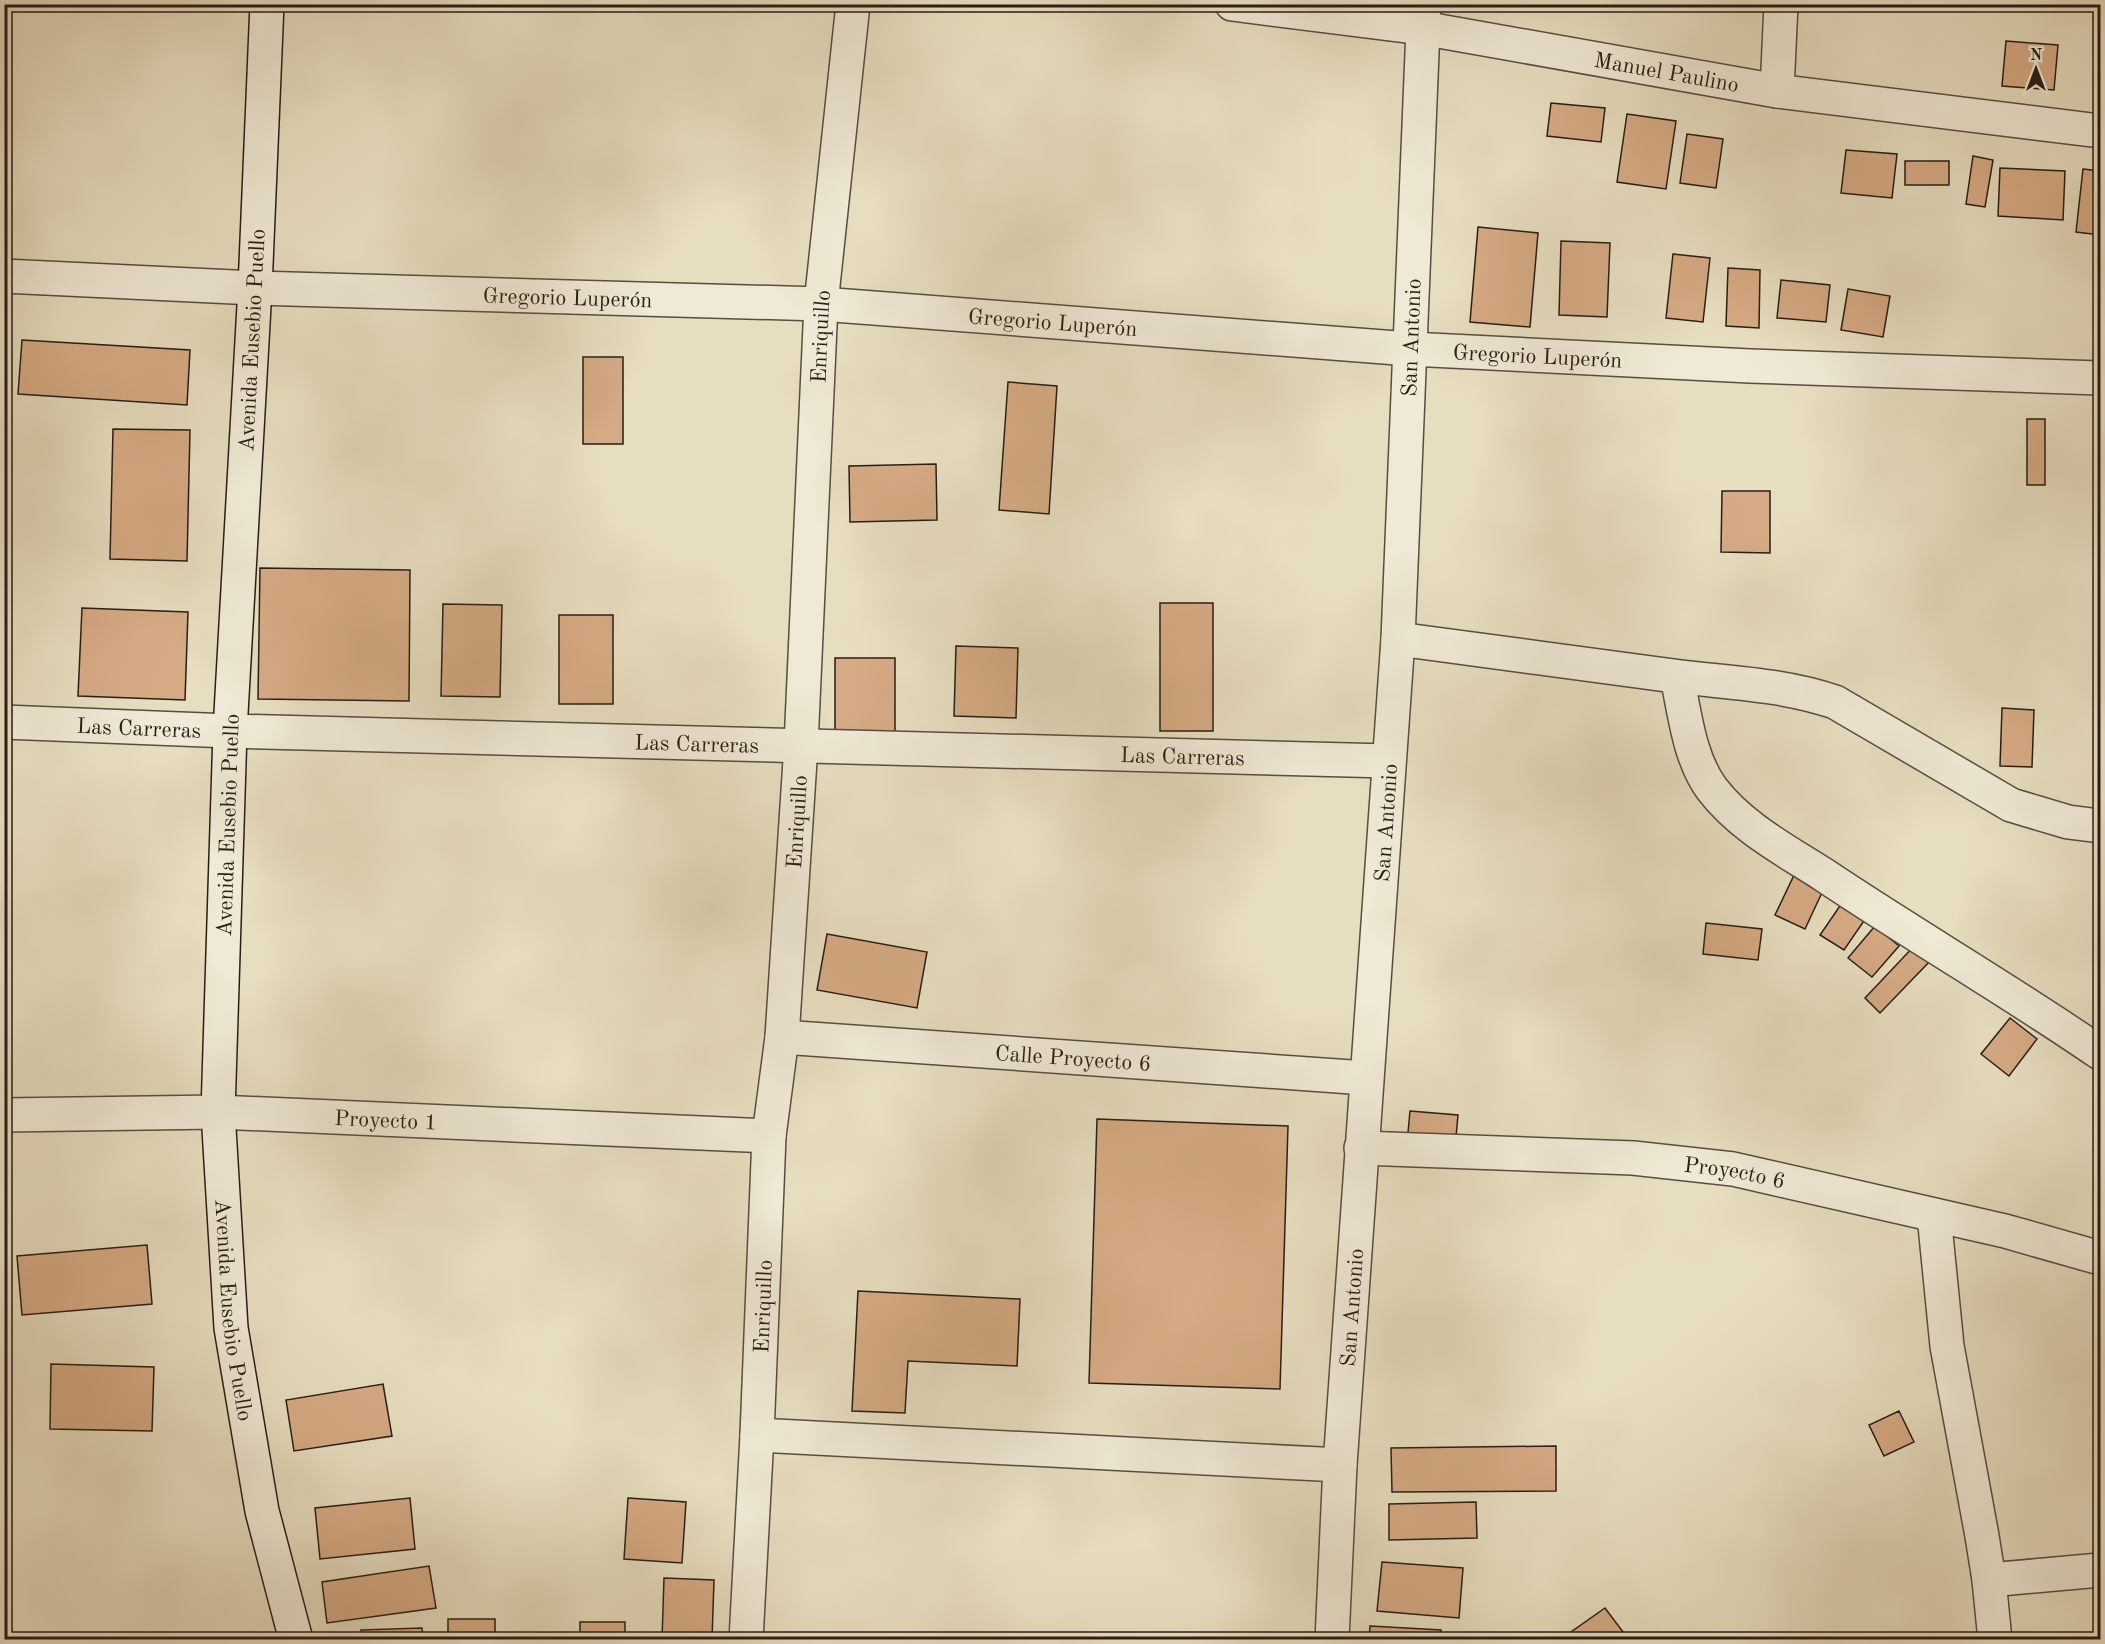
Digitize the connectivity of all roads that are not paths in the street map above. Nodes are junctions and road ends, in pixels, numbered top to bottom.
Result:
1 (267, 4) edge
2 (854, 4) edge
3 (1232, 4) edge
4 (1781, 4) edge
5 (1423, 16) edge
6 (1777, 91) junction
7 (2100, 131) edge
8 (4, 276) edge
9 (255, 288) junction
10 (821, 304) junction
11 (1410, 349) junction
12 (2100, 378) edge
13 (1398, 639) junction
14 (1677, 677) junction
15 (4, 722) edge
16 (230, 731) junction
17 (801, 745) junction
18 (1389, 761) junction
19 (2100, 826) edge
20 (782, 1037) junction
21 (2100, 1053) edge
22 (1366, 1078) junction
23 (218, 1112) junction
24 (4, 1115) edge
25 (769, 1136) junction
26 (1362, 1148) junction
27 (1934, 1215) junction
28 (2100, 1257) edge
29 (757, 1435) junction
30 (1340, 1465) junction
31 (2100, 1570) edge
32 (1989, 1580) junction
33 (296, 1640) edge
34 (746, 1640) edge
35 (1332, 1640) edge
36 (1995, 1640) edge

1 - 9 street, Avenida Eusebio Puello
2 - 10 street, Enriquillo
3 - 5 street, Manuel Paulino
4 - 6 street
5 - 6 street, Manuel Paulino
5 - 11 street, San Antonio
6 - 7 street, Manuel Paulino
8 - 9 street, Gregorio Luperón
9 - 10 street, Gregorio Luperón
9 - 16 street, Avenida Eusebio Puello
10 - 11 street, Gregorio Luperón
10 - 17 street, Enriquillo
11 - 12 street, Gregorio Luperón
11 - 13 street, San Antonio
13 - 14 street
13 - 18 street, San Antonio
14 - 19 street
14 - 21 street
15 - 16 street, Las Carreras
16 - 17 street, Las Carreras
16 - 23 street, Avenida Eusebio Puello
17 - 18 street, Las Carreras
17 - 20 street, Enriquillo
18 - 22 street, San Antonio
20 - 22 street, Calle Proyecto 6
20 - 25 street, Enriquillo
22 - 26 street, San Antonio
23 - 24 street, Proyecto 1
23 - 25 street, Proyecto 1
23 - 33 street, Avenida Eusebio Puello
25 - 29 street, Enriquillo
26 - 27 street, Proyecto 6
26 - 30 street, San Antonio
27 - 28 street, Proyecto 6
27 - 32 street
29 - 30 street
29 - 34 street, Enriquillo
30 - 35 street, San Antonio
31 - 32 street
32 - 36 street

